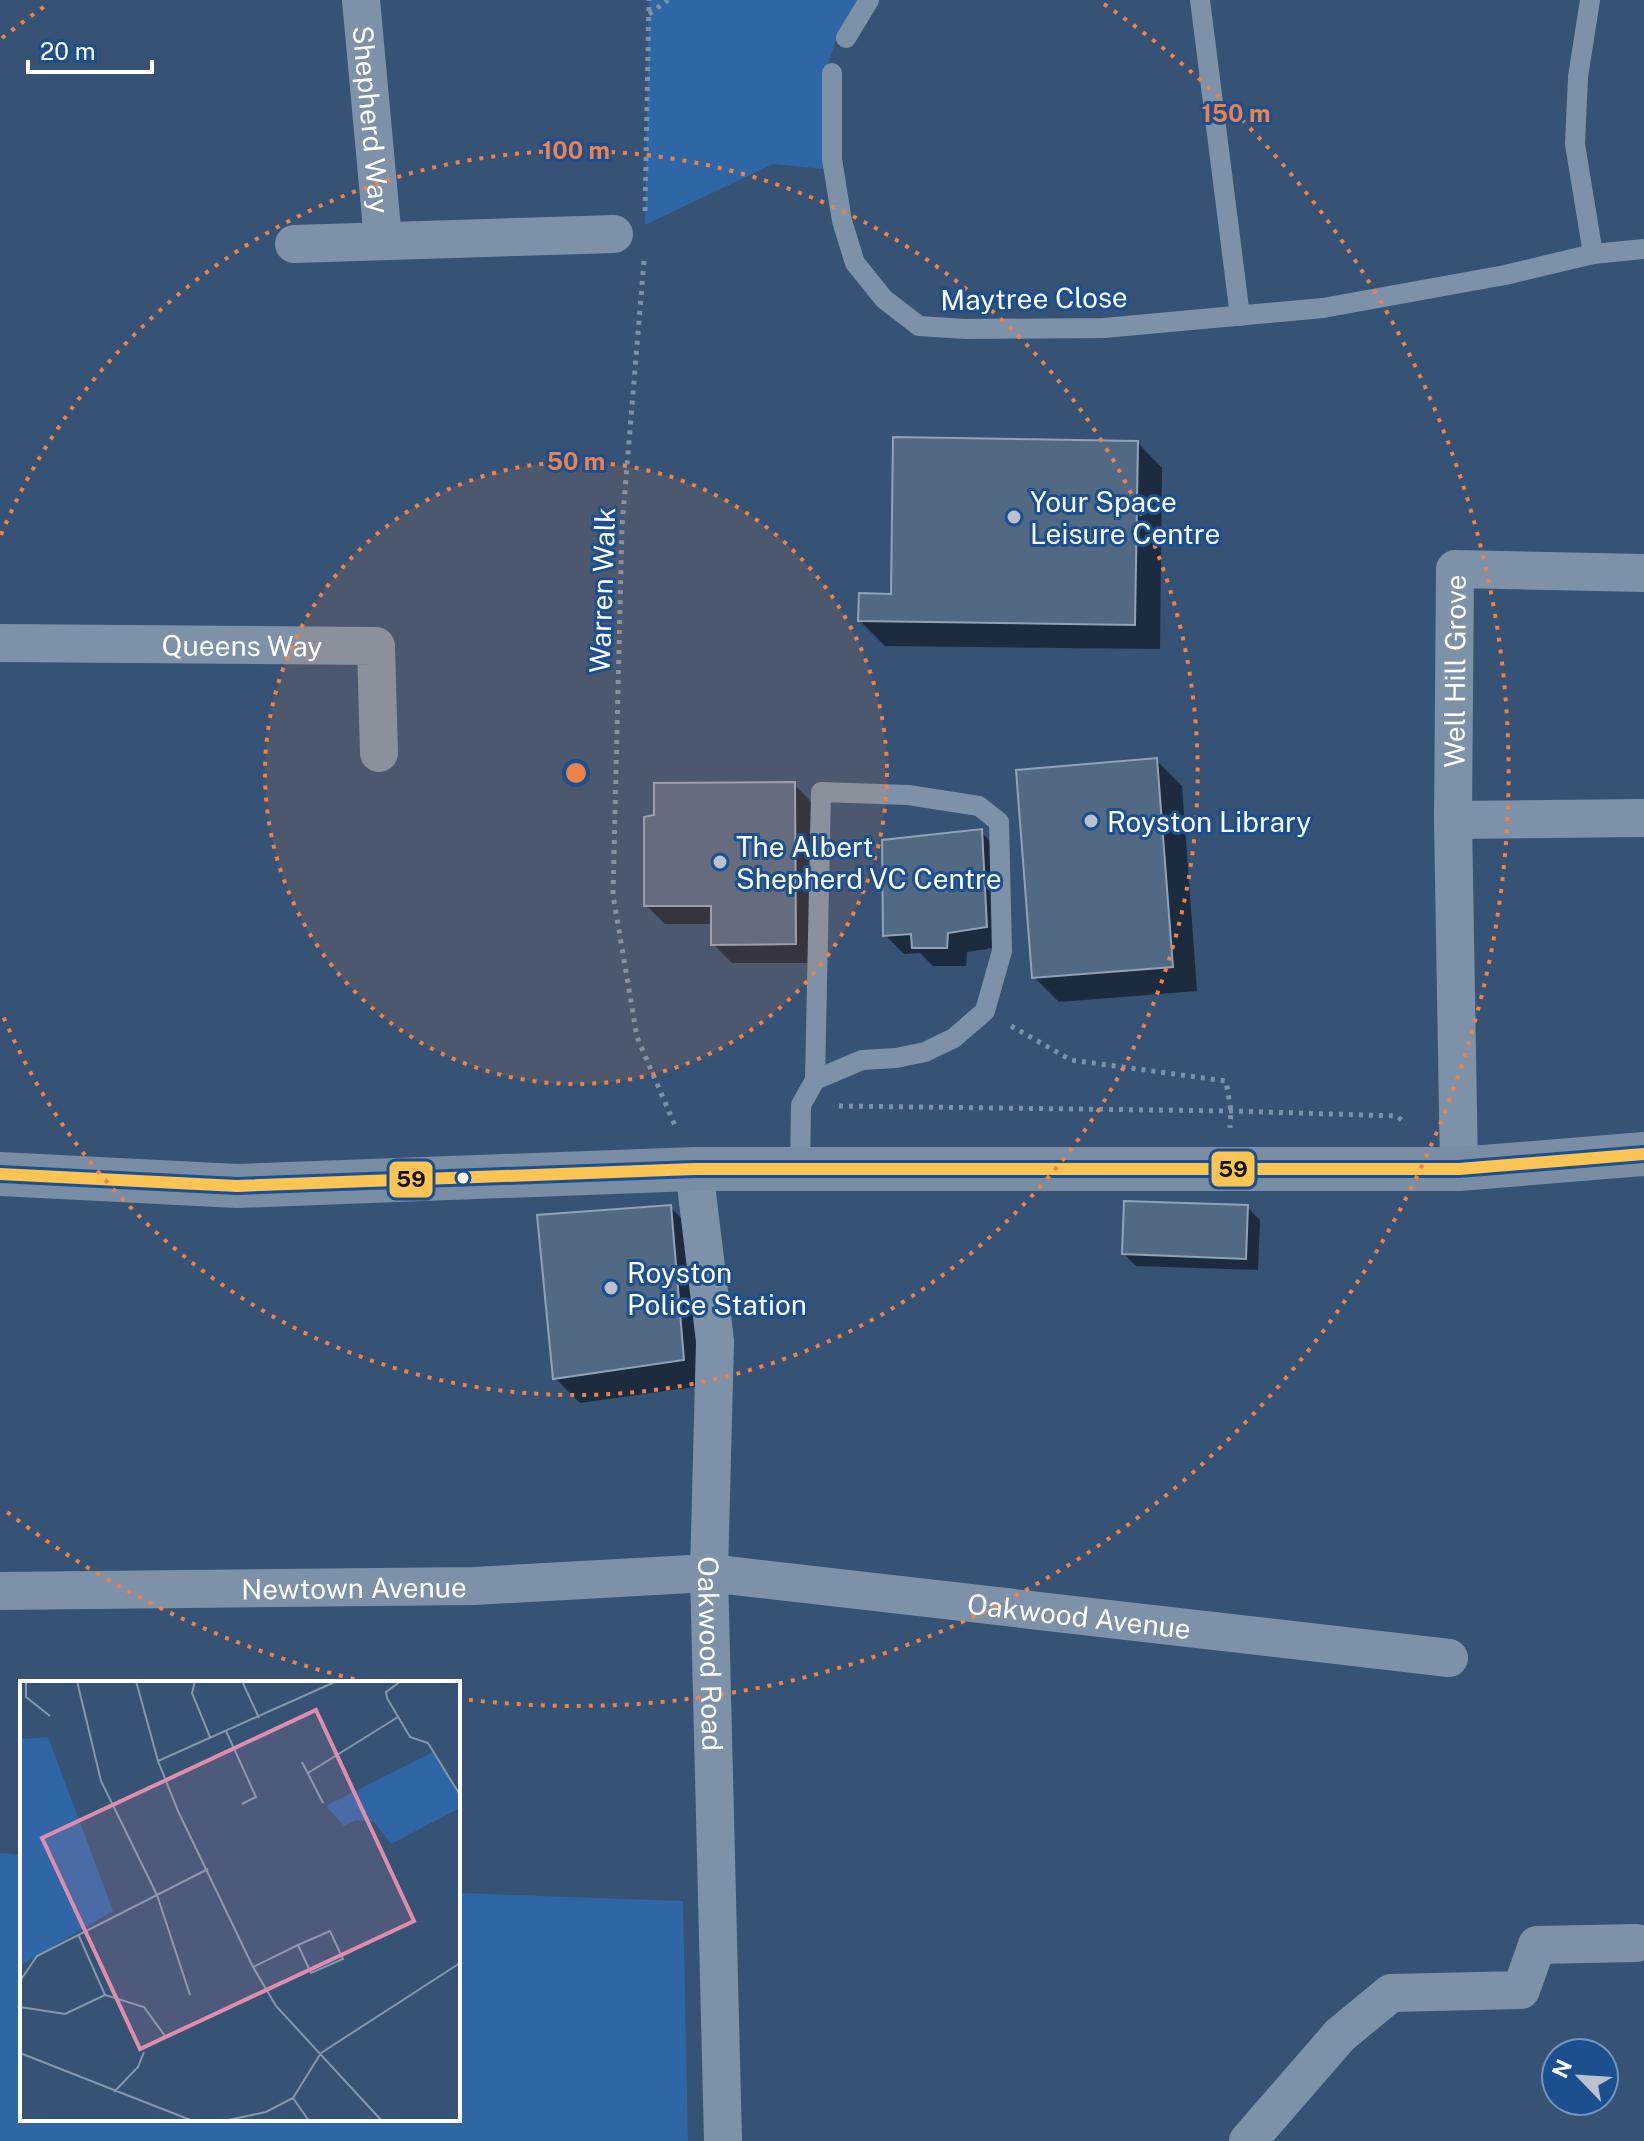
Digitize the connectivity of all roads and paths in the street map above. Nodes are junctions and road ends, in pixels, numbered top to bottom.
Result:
1 (361, 0) edge
2 (649, 0) edge
3 (668, 0) edge
4 (869, 0) edge
5 (1200, 0) edge
6 (1590, 0) edge
7 (648, 15) junction
8 (846, 38) dead end
9 (832, 73) dead end
10 (635, 237) junction
11 (383, 240) junction
12 (294, 244) dead end
13 (1644, 249) edge
14 (1593, 254) junction
15 (1240, 316) junction
16 (1644, 573) edge
17 (0, 643) edge
18 (379, 753) dead end
19 (1644, 818) edge
20 (1453, 820) junction
21 (985, 1011) junction
22 (815, 1080) junction
23 (801, 1105) junction
24 (1231, 1111) junction
25 (1407, 1125) dead end
26 (1644, 1154) edge
27 (694, 1169) junction
28 (1459, 1169) junction
29 (800, 1170) junction
30 (0, 1174) edge
31 (709, 1573) junction
32 (0, 1591) edge
33 (1449, 1658) dead end
34 (1636, 1943) dead end
35 (723, 2141) edge
36 (1248, 2141) edge

1 - 11 street, Shepherd Way
2 - 7 path, Warren Walk
3 - 7 path
4 - 8 lane
5 - 15 lane
6 - 14 lane
7 - 10 path, Warren Walk
9 - 15 lane, Maytree Close
10 - 11 street, Shepherd Way
10 - 27 path, Warren Walk
11 - 12 street, Shepherd Way
13 - 14 lane, Maytree Close
14 - 15 lane, Maytree Close
16 - 20 street, Well Hill Grove
17 - 18 street, Queens Way
19 - 20 street
20 - 28 street, Well Hill Grove
21 - 22 lane
21 - 22 lane
21 - 24 path
22 - 23 lane
23 - 24 path
23 - 29 lane
24 - 25 path
26 - 28 main road
27 - 29 main road
27 - 30 main road
27 - 31 street, Oakwood Road
28 - 29 main road
31 - 32 street, Newtown Avenue
31 - 33 street, Oakwood Avenue
31 - 35 street, Oakwood Road
34 - 36 street

